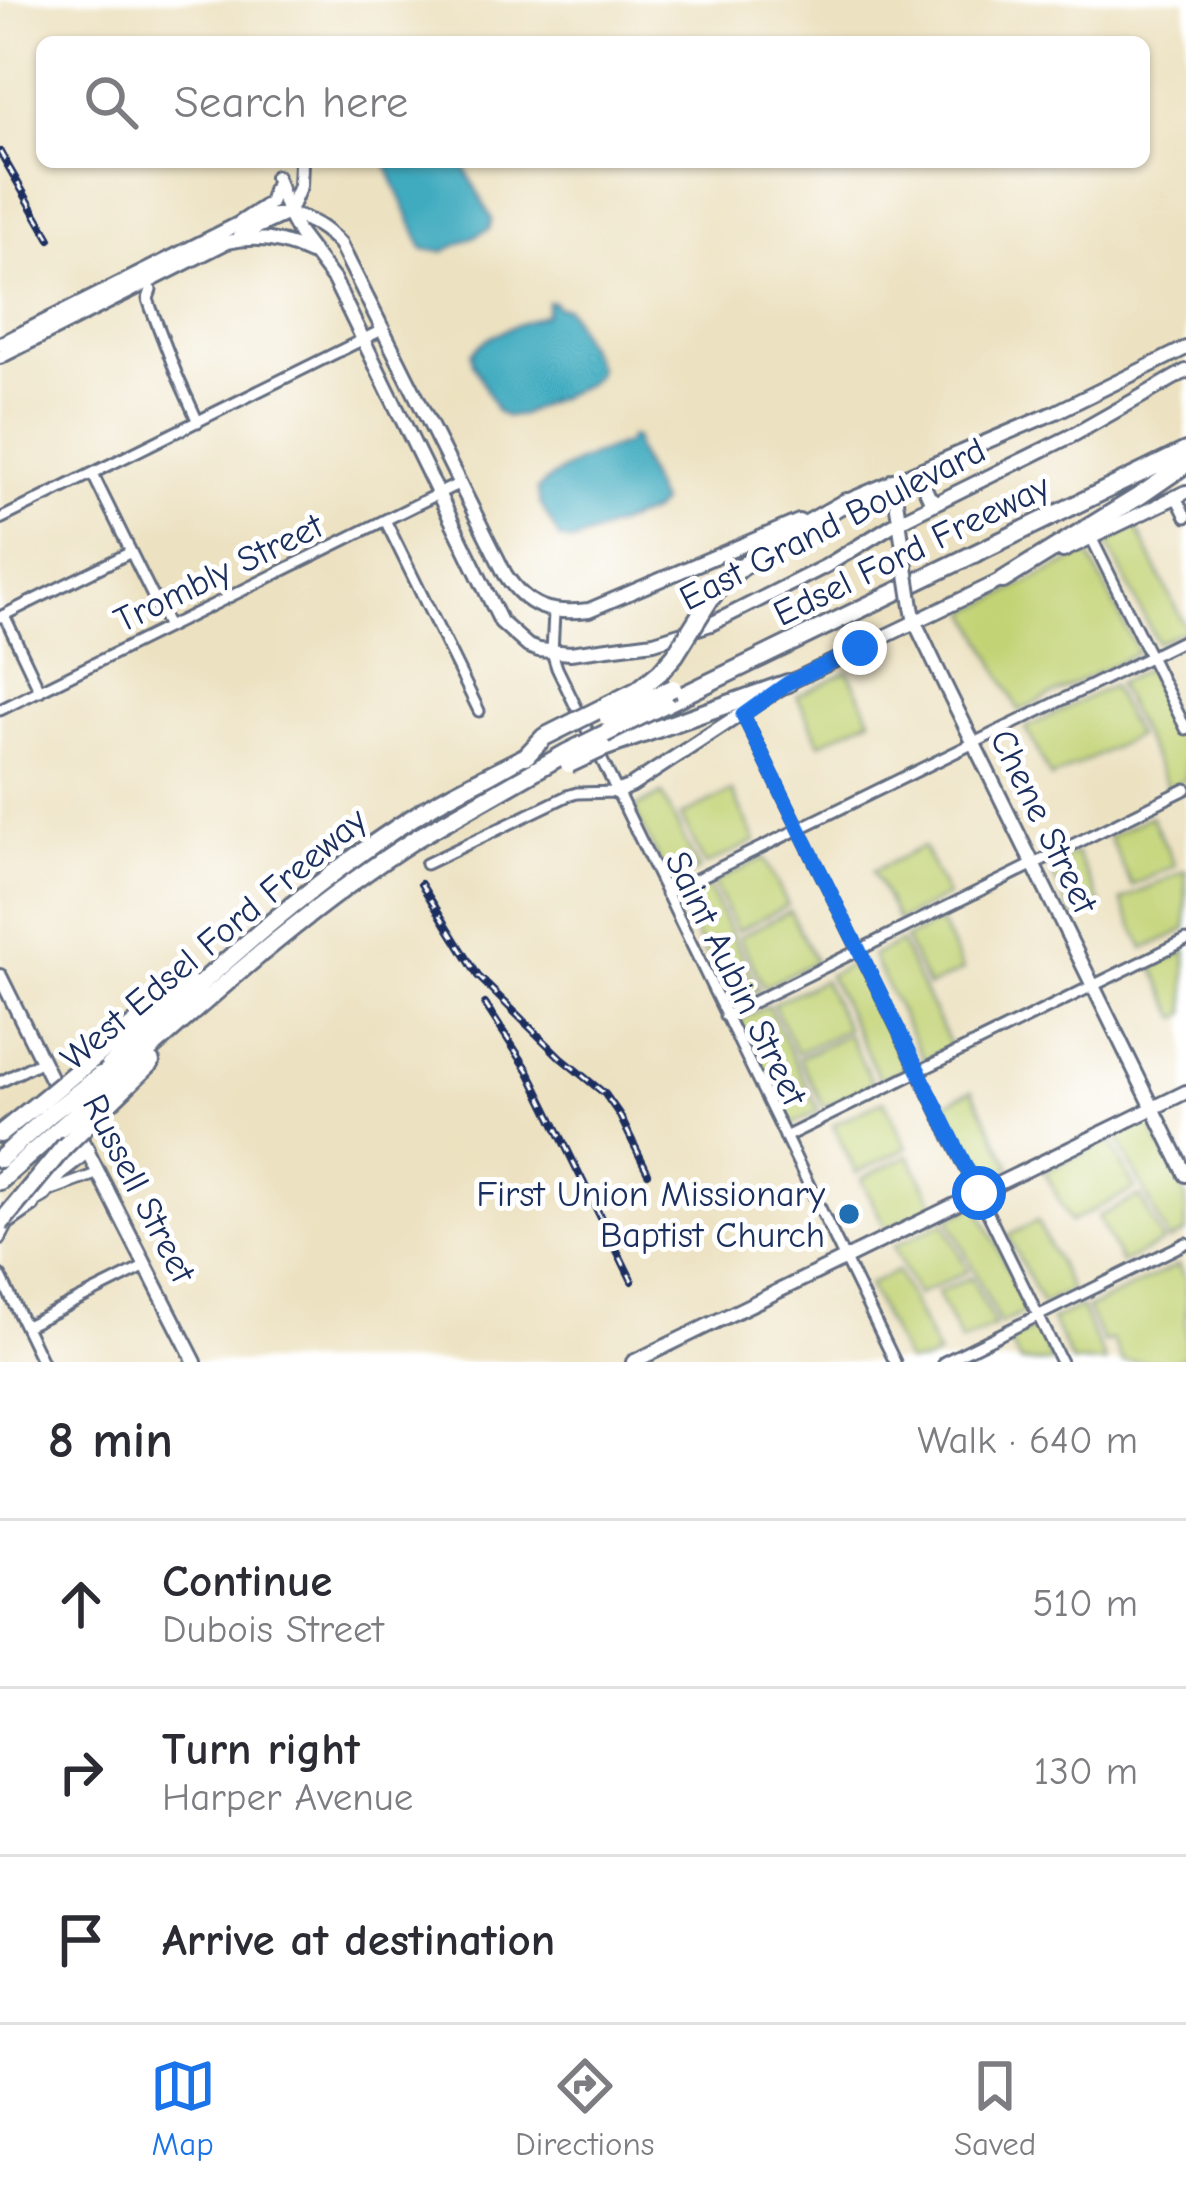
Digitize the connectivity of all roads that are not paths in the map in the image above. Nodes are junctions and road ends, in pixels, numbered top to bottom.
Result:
1 (301, 168) edge
2 (288, 213) junction
3 (238, 224) junction
4 (226, 242) junction
5 (316, 257) junction
6 (182, 259) junction
7 (151, 290) dead end
8 (384, 329) junction
9 (29, 336) junction
10 (363, 339) junction
11 (0, 344) edge
12 (1186, 349) edge
13 (0, 357) edge
14 (1186, 371) edge
15 (1081, 400) junction
16 (421, 402) junction
17 (397, 408) junction
18 (1034, 421) junction
19 (199, 422) junction
20 (1090, 426) junction
21 (1186, 439) edge
22 (1186, 451) edge
23 (1036, 454) junction
24 (932, 464) junction
25 (1186, 464) edge
26 (93, 475) junction
27 (893, 480) junction
28 (460, 483) junction
29 (439, 493) junction
30 (1181, 494) edge
31 (846, 502) junction
32 (938, 502) junction
33 (1186, 517) edge
34 (0, 519) edge
35 (386, 520) junction
36 (899, 521) junction
37 (487, 537) junction
38 (1091, 537) junction
39 (464, 547) junction
40 (131, 552) junction
41 (1003, 580) junction
42 (554, 613) junction
43 (913, 614) junction
44 (2, 616) edge
45 (168, 627) junction
46 (1186, 639) edge
47 (552, 652) junction
48 (1150, 656) junction
49 (788, 683) junction
50 (40, 691) junction
51 (669, 696) junction
52 (0, 710) edge
53 (479, 710) dead end
54 (743, 715) junction
55 (1186, 729) edge
56 (974, 743) junction
57 (526, 756) junction
58 (1186, 789) edge
59 (616, 792) junction
60 (799, 829) junction
61 (417, 838) junction
62 (426, 864) dead end
63 (1033, 864) junction
64 (666, 894) junction
65 (1186, 940) edge
66 (859, 950) junction
67 (237, 966) junction
68 (0, 976) edge
69 (1093, 986) junction
70 (725, 1016) junction
71 (42, 1061) junction
72 (919, 1072) junction
73 (105, 1078) junction
74 (0, 1082) edge
75 (1186, 1092) edge
76 (1153, 1108) junction
77 (50, 1115) junction
78 (8, 1118) edge
79 (0, 1134) edge
80 (784, 1137) junction
81 (64, 1147) junction
82 (86, 1150) junction
83 (0, 1159) edge
84 (99, 1174) junction
85 (1186, 1175) edge
86 (0, 1181) edge
87 (44, 1193) junction
88 (979, 1193) junction
89 (0, 1205) edge
90 (0, 1220) edge
91 (0, 1239) edge
92 (1186, 1243) edge
93 (846, 1259) junction
94 (146, 1266) junction
95 (0, 1275) edge
96 (1038, 1315) junction
97 (26, 1326) junction
98 (43, 1362) edge
99 (194, 1362) edge
100 (633, 1362) edge
101 (895, 1362) edge
102 (944, 1362) edge
103 (1061, 1362) edge

1 - 2 main road
2 - 3 main road
2 - 3 main road
2 - 4 main road
2 - 5 main road
2 - 8 main road
3 - 6 main road
4 - 5 main road
4 - 6 main road
5 - 10 main road
6 - 9 main road
7 - 19 street
8 - 10 street
8 - 16 main road
9 - 11 main road
9 - 13 main road
10 - 17 main road
10 - 19 street
12 - 15 main road, East Grand Boulevard
14 - 20 main road, East Grand Boulevard
15 - 18 main road, East Grand Boulevard
15 - 20 main road
16 - 17 main road
16 - 28 main road
17 - 29 main road
18 - 23 main road
18 - 24 main road, East Grand Boulevard
19 - 26 street
20 - 23 main road, East Grand Boulevard
21 - 51 highway, Edsel Ford Freeway
22 - 51 highway, Edsel Ford Freeway
23 - 32 main road, East Grand Boulevard
24 - 27 main road, East Grand Boulevard
24 - 32 main road
25 - 41 highway
26 - 34 street
26 - 40 street
27 - 31 main road, East Grand Boulevard
27 - 36 main road, Chene Street
28 - 29 street, Trombly Street
28 - 37 main road
29 - 35 street, Trombly Street
29 - 39 main road
30 - 33 street
30 - 38 main road
31 - 42 main road, East Grand Boulevard
31 - 57 highway, bridge
32 - 36 main road, East Grand Boulevard
35 - 45 street, Trombly Street
35 - 53 street
36 - 43 main road, Chene Street, bridge
36 - 47 main road, East Grand Boulevard
37 - 39 main road
37 - 42 main road
38 - 41 main road
38 - 48 street
39 - 47 main road
40 - 44 street
40 - 45 street
41 - 43 main road
42 - 47 street, Saint Aubin Street
43 - 49 main road
43 - 56 main road, Chene Street
44 - 50 street
45 - 50 street, Trombly Street
46 - 48 street
47 - 59 street, Saint Aubin Street
48 - 55 street
48 - 56 street
49 - 54 main road
49 - 61 highway, bridge
50 - 52 street, Trombly Street
51 - 57 highway, West Edsel Ford Freeway, bridge
51 - 61 highway, bridge
54 - 59 main road
54 - 60 street
56 - 60 street
56 - 63 main road, Chene Street
57 - 67 highway, West Edsel Ford Freeway
58 - 63 street
59 - 62 street
59 - 64 street, Saint Aubin Street
60 - 64 street
60 - 66 street
61 - 67 highway
63 - 66 street
63 - 69 main road, Chene Street
64 - 70 street, Saint Aubin Street
65 - 69 street
66 - 70 street
66 - 72 street
67 - 73 highway, West Edsel Ford Freeway
67 - 73 highway
68 - 71 main road, Russell Street
69 - 72 street
69 - 76 main road, Chene Street
70 - 80 street, Saint Aubin Street
71 - 74 street
71 - 82 main road, Russell Street
72 - 80 street
72 - 88 street
73 - 77 highway, West Edsel Ford Freeway, bridge
73 - 81 highway, bridge
75 - 76 main road
76 - 85 main road, Chene Street
76 - 88 main road
77 - 78 highway
77 - 83 highway, West Edsel Ford Freeway
77 - 86 highway
78 - 79 highway
80 - 93 street, Saint Aubin Street
81 - 89 highway, bridge
81 - 90 highway, bridge
82 - 84 main road, Russell Street
82 - 87 highway
84 - 87 street
84 - 94 main road, Russell Street
87 - 90 highway
87 - 91 street
88 - 93 main road
88 - 96 street
92 - 96 street
93 - 100 main road
93 - 101 street, Saint Aubin Street
94 - 97 street
94 - 99 main road, Russell Street
95 - 97 street
96 - 102 street
96 - 103 street
97 - 98 street

